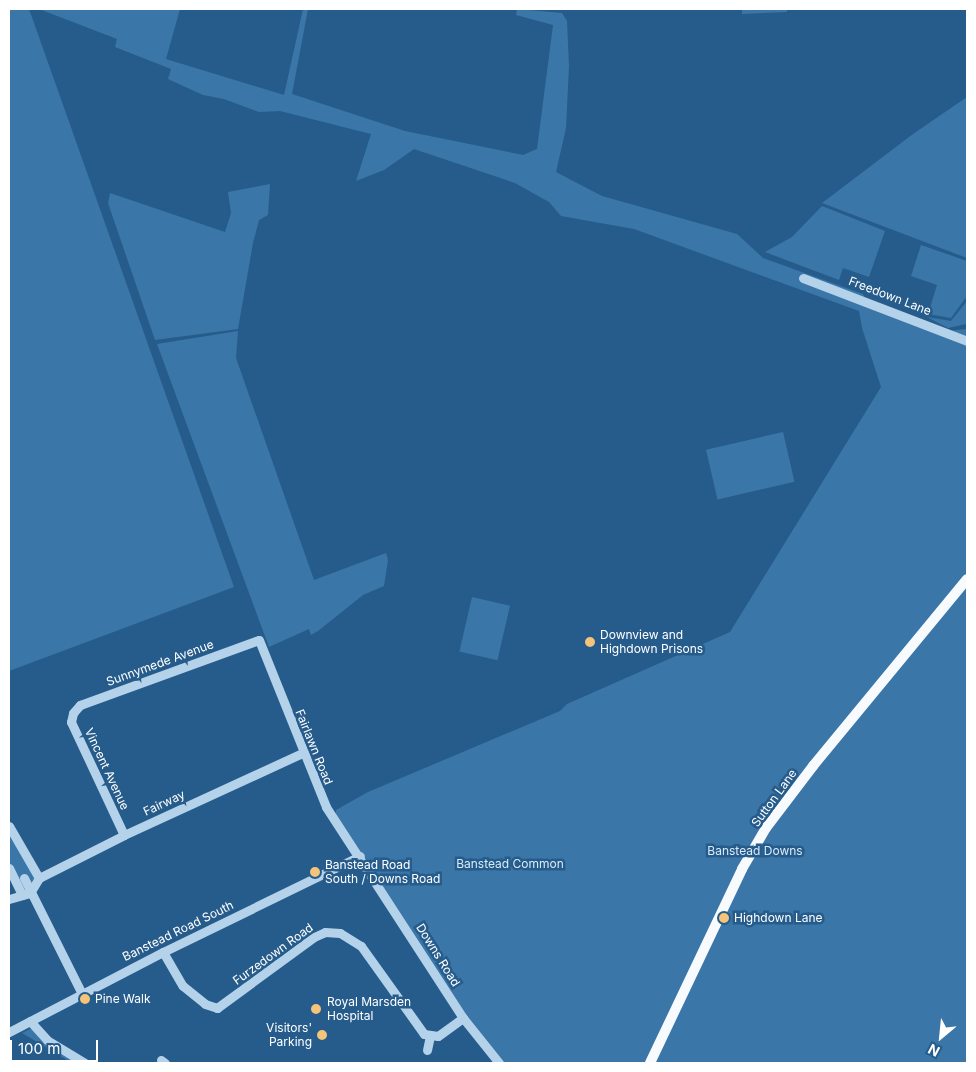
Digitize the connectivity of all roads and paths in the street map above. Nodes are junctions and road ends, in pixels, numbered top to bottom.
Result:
1 (803, 278) dead end
2 (967, 341) edge
3 (967, 579) edge
4 (258, 640) joint
5 (73, 713) joint
6 (302, 753) junction
7 (9, 826) edge
8 (124, 835) junction
9 (360, 856) junction
10 (9, 868) edge
11 (37, 875) junction
12 (20, 880) junction
13 (26, 894) junction
14 (9, 899) edge
15 (163, 952) junction
16 (82, 994) junction
17 (463, 1018) junction
18 (30, 1021) junction
19 (9, 1032) edge
20 (430, 1036) junction
21 (428, 1050) dead end
22 (85, 1063) edge
23 (499, 1063) edge
24 (650, 1063) edge

1 - 2 street, Freedown Lane
3 - 24 main road, Sutton Lane
4 - 5 street, Sunnymede Avenue
4 - 6 street, Fairlawn Road
5 - 8 street, Vincent Avenue
6 - 8 street, Fairway
6 - 9 street, Fairlawn Road
7 - 11 street
8 - 11 street, Fairway
9 - 15 street, Banstead Road South
9 - 17 street, Downs Road
10 - 12 street
11 - 12 street
11 - 13 street
12 - 13 street
13 - 14 street
13 - 16 street
15 - 16 street, Banstead Road South
15 - 20 street, Furzedown Road
16 - 18 street, Banstead Road South
17 - 20 street
17 - 23 street, Downs Road
18 - 19 street, Banstead Road South
18 - 22 street
20 - 21 street

